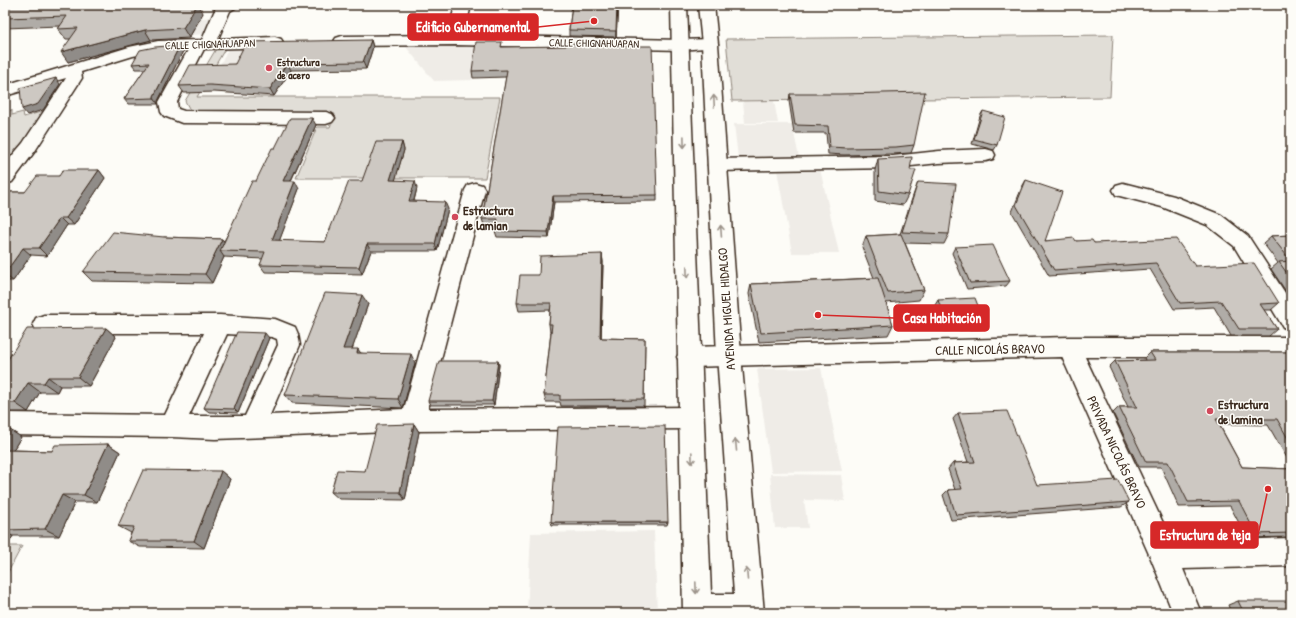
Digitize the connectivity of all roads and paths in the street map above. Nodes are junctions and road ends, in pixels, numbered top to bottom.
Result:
1 (230, 5) edge
2 (463, 5) edge
3 (679, 5) edge
4 (706, 5) edge
5 (455, 40) junction
6 (288, 42) edge
7 (328, 42) edge
8 (204, 43) junction
9 (710, 44) junction
10 (682, 46) junction
11 (72, 70) junction
12 (5, 91) edge
13 (326, 118) dead end
14 (986, 155) dead end
15 (717, 165) junction
16 (5, 177) edge
17 (474, 190) dead end
18 (1123, 190) dead end
19 (1291, 321) edge
20 (44, 324) dead end
21 (220, 324) junction
22 (1069, 347) junction
23 (1291, 347) edge
24 (729, 355) junction
25 (690, 357) junction
26 (691, 418) junction
27 (413, 420) junction
28 (5, 424) edge
29 (253, 425) junction
30 (172, 426) junction
31 (1291, 552) edge
32 (1164, 556) junction
33 (697, 611) edge
34 (750, 611) edge
35 (1188, 613) edge

1 - 8 street
2 - 5 street
3 - 10 street
4 - 9 street, AVENIDA MIGUEL HIDALGO
5 - 7 street, CALLE CHIGNAHUAPAN
5 - 10 street, CALLE CHIGNAHUAPAN
6 - 8 street, CALLE CHIGNAHUAPAN
8 - 11 street, CALLE CHIGNAHUAPAN
8 - 13 street
9 - 10 street, CALLE CHIGNAHUAPAN
15 -> 9 street, AVENIDA MIGUEL HIDALGO
10 -> 25 street
11 - 12 street, CALLE CHIGNAHUAPAN
11 - 16 street
14 - 15 street
24 -> 15 street, AVENIDA MIGUEL HIDALGO
17 - 27 street
18 - 19 street
20 - 21 street
21 - 29 street
21 - 30 street
22 - 23 street, CALLE NICOLÁS BRAVO
22 - 24 street, CALLE NICOLÁS BRAVO
22 - 32 street, PRIVADA NICOLÁS BRAVO
24 - 25 street, CALLE NICOLÁS BRAVO
34 -> 24 street, AVENIDA MIGUEL HIDALGO
25 - 26 street
26 - 27 street
26 -> 33 street
27 - 29 street
28 - 30 street
29 - 30 street
31 - 32 street
32 - 35 street, PRIVADA NICOLÁS BRAVO
33 - 34 street

